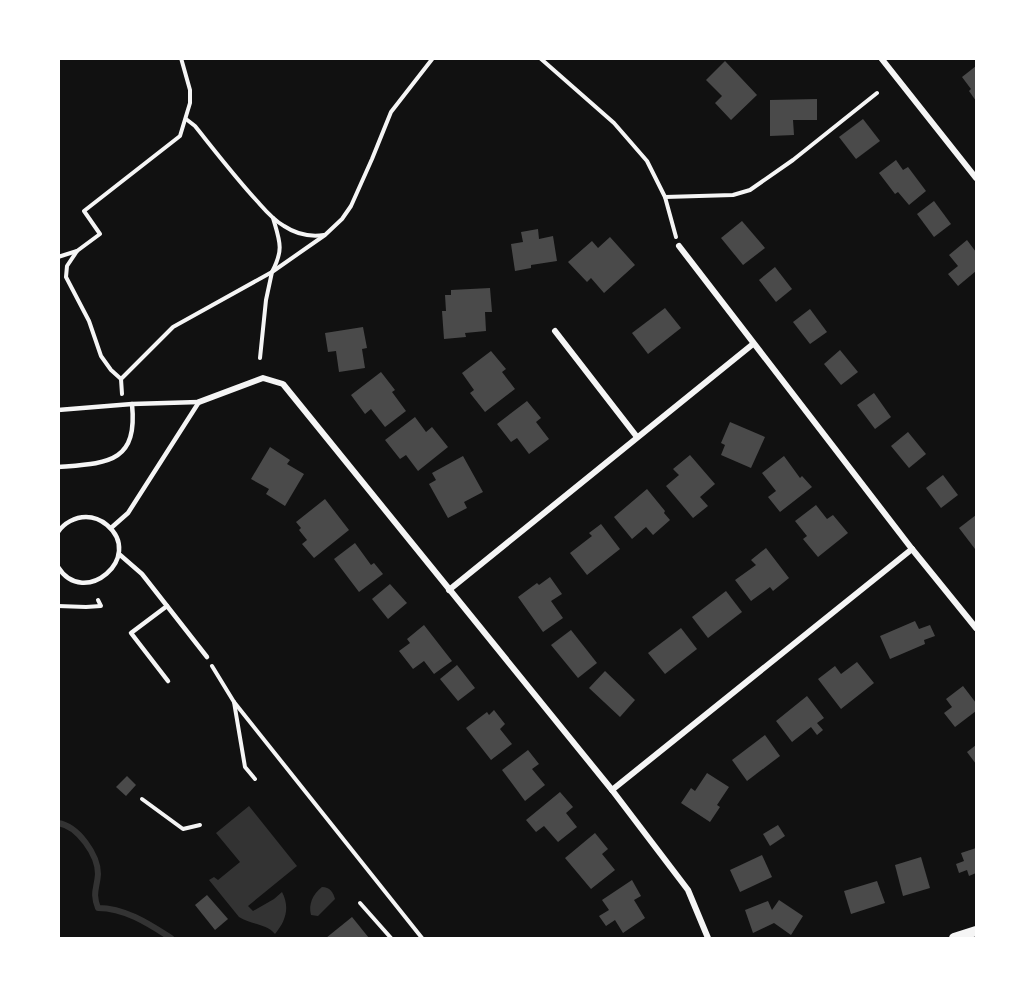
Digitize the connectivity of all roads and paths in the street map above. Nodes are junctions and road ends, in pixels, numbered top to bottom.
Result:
1 (181, 58) edge
2 (433, 58) edge
3 (540, 58) edge
4 (881, 58) edge
5 (878, 93) dead end
6 (186, 119) junction
7 (976, 178) edge
8 (665, 197) junction
9 (273, 218) junction
10 (325, 235) junction
11 (679, 246) joint
12 (77, 251) junction
13 (58, 257) edge
14 (272, 272) junction
15 (58, 277) edge
16 (66, 277) junction
17 (555, 331) dead end
18 (753, 344) junction
19 (260, 358) dead end
20 (121, 379) junction
21 (122, 394) dead end
22 (199, 402) junction
23 (132, 404) junction
24 (58, 410) edge
25 (637, 437) junction
26 (58, 467) edge
27 (111, 528) junction
28 (58, 532) edge
29 (912, 549) junction
30 (119, 554) junction
31 (59, 570) edge
32 (450, 590) junction
33 (98, 600) dead end
34 (58, 606) edge
35 (167, 606) junction
36 (976, 628) edge
37 (207, 657) dead end
38 (217, 675) dead end
39 (168, 681) dead end
40 (234, 702) junction
41 (255, 779) dead end
42 (612, 790) junction
43 (142, 799) dead end
44 (200, 825) dead end
45 (360, 903) dead end
46 (976, 931) edge
47 (391, 939) edge
48 (422, 939) edge
49 (708, 939) edge
50 (954, 939) edge

1 - 6 path
2 - 10 path
3 - 8 path
4 - 7 street
5 - 8 path
6 - 9 path
6 - 12 path
8 - 11 path
9 - 10 path
9 - 14 path
10 - 14 path
11 - 18 street
12 - 13 path
12 - 16 path
14 - 19 path
14 - 20 path
15 - 16 path
16 - 20 path
17 - 25 street
18 - 25 street
18 - 29 street
20 - 21 path
22 - 23 lane
22 - 27 lane
22 - 32 street
23 - 24 lane
23 - 26 lane
25 - 32 street
27 - 28 lane
27 - 30 lane
29 - 36 street
29 - 42 street
30 - 31 lane
30 - 35 lane
32 - 42 street
33 - 34 path
35 - 37 lane
35 - 39 lane
38 - 40 path
40 - 41 path
40 - 48 path
42 - 49 street
43 - 44 path
45 - 47 path
46 - 50 street

